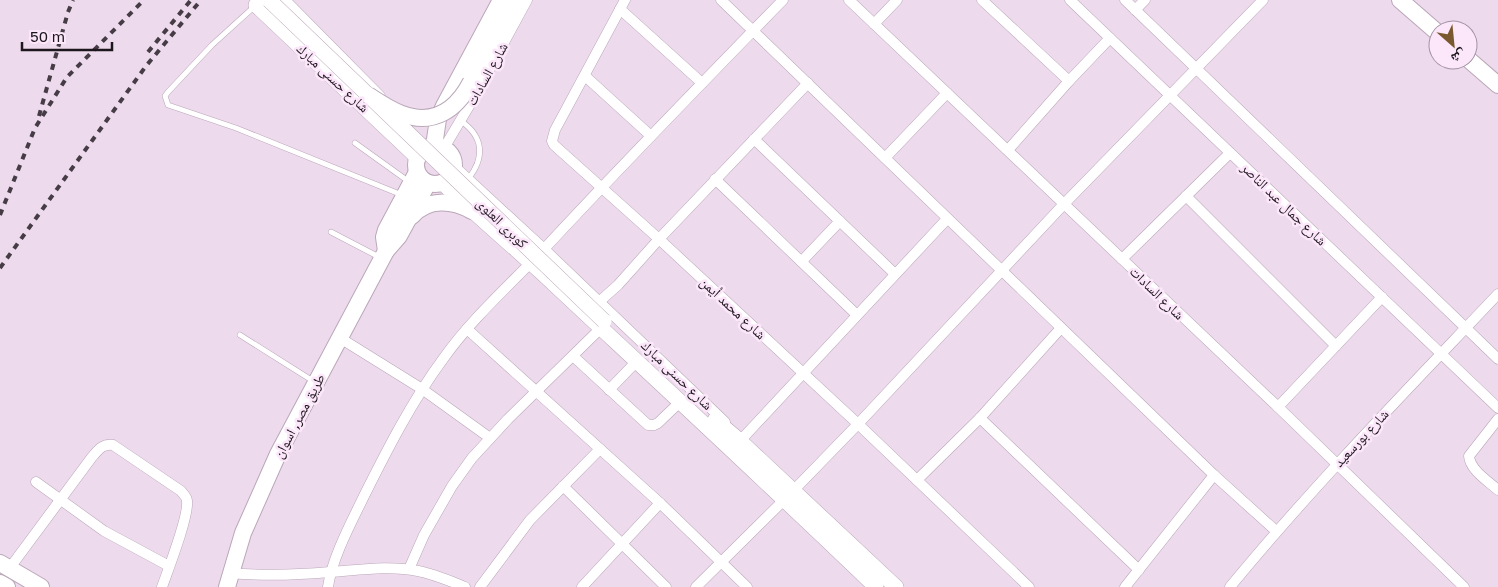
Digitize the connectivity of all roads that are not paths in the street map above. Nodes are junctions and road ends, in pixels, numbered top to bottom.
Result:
1 (282, 0) edge
2 (501, 0) edge
3 (514, 0) edge
4 (527, 0) edge
5 (722, 0) edge
6 (783, 0) edge
7 (849, 0) edge
8 (897, 0) edge
9 (982, 0) edge
10 (1070, 0) edge
11 (1125, 0) edge
12 (1145, 0) edge
13 (1263, 0) edge
14 (1400, 0) edge
15 (264, 2) edge
16 (622, 5) edge
17 (1136, 10) junction
18 (874, 24) junction
19 (1428, 24) edge
20 (753, 31) junction
21 (1110, 38) junction
22 (1478, 68) edge
23 (1198, 69) junction
24 (585, 76) junction
25 (1069, 81) junction
26 (702, 83) junction
27 (808, 83) junction
28 (1498, 85) edge
29 (947, 92) junction
30 (368, 95) junction
31 (1171, 96) junction
32 (460, 121) junction
33 (651, 136) junction
34 (754, 139) junction
35 (356, 143) dead end
36 (1008, 150) junction
37 (1230, 152) junction
38 (885, 158) junction
39 (454, 168) junction
40 (424, 173) junction
41 (468, 179) junction
42 (716, 180) junction
43 (601, 188) junction
44 (1186, 196) junction
45 (1064, 204) junction
46 (472, 211) junction
47 (947, 219) junction
48 (407, 221) junction
49 (840, 222) junction
50 (331, 232) dead end
51 (659, 239) junction
52 (544, 249) junction
53 (383, 254) junction
54 (1122, 259) junction
55 (531, 262) junction
56 (802, 262) junction
57 (1002, 272) junction
58 (895, 274) junction
59 (1498, 294) edge
60 (1382, 297) junction
61 (600, 301) junction
62 (857, 315) junction
63 (602, 324) junction
64 (1062, 328) junction
65 (1466, 328) junction
66 (467, 329) junction
67 (240, 335) dead end
68 (340, 338) junction
69 (1336, 346) junction
70 (1441, 354) junction
71 (573, 356) junction
72 (1498, 359) edge
73 (637, 361) junction
74 (803, 373) junction
75 (316, 382) junction
76 (422, 389) junction
77 (609, 390) junction
78 (537, 392) junction
79 (681, 401) junction
80 (1278, 407) junction
81 (1498, 408) edge
82 (980, 418) junction
83 (1498, 419) edge
84 (858, 424) junction
85 (490, 438) junction
86 (740, 441) junction
87 (600, 449) junction
88 (1337, 464) junction
89 (1214, 475) junction
90 (917, 480) junction
91 (36, 482) dead end
92 (563, 486) junction
93 (1498, 490) edge
94 (789, 495) junction
95 (60, 500) junction
96 (660, 503) junction
97 (1276, 531) junction
98 (621, 544) junction
99 (720, 562) junction
100 (169, 566) junction
101 (3, 568) edge
102 (409, 569) junction
103 (1139, 570) junction
104 (330, 572) junction
105 (229, 580) edge
106 (0, 583) edge
107 (7, 587) edge
108 (24, 587) edge
109 (41, 587) edge
110 (162, 587) edge
111 (328, 587) edge
112 (465, 587) edge
113 (480, 587) edge
114 (582, 587) edge
115 (666, 587) edge
116 (696, 587) edge
117 (747, 587) edge
118 (876, 587) edge
119 (896, 587) edge
120 (1029, 587) edge
121 (1125, 587) edge
122 (1230, 587) edge
123 (1464, 587) edge

1 - 40 street, شارع حسنى مبارك
2 - 40 main road, طريق مصر, اسوان
3 - 30 main road, bridge
4 - 32 street, شارع السادات
5 - 20 street
6 - 20 street
7 - 18 street, شارع السادات
8 - 18 street
9 - 25 street
10 - 21 street, شارع جمال عبد الناصر
11 - 17 street
12 - 17 street
13 - 23 street
14 - 19 main road
15 - 30 main road, كوبرى العلوى, bridge
15 - 40 main road, شارع حسنى مبارك
15 - 40 lane
16 - 24 street, شارع محمد أيمن
16 - 26 street
17 - 23 street
18 - 29 street, شارع السادات
20 - 26 street
20 - 27 street
21 - 25 street
21 - 31 street, شارع جمال عبد الناصر
22 - 28 main road
23 - 31 street
23 - 65 street
24 - 33 street
24 - 43 street, شارع محمد أيمن
25 - 36 street
26 - 33 street
27 - 34 street
27 - 38 street
29 - 36 street, شارع السادات
29 - 38 street
30 - 63 main road, كوبرى العلوى, bridge
31 - 37 street, شارع جمال عبد الناصر
31 - 45 street
32 - 40 street, شارع السادات
32 - 41 lane
33 - 43 street
34 - 42 street
34 - 49 street
35 - 40 lane
36 - 45 street, شارع السادات
37 - 44 street
37 - 60 street, شارع جمال عبد الناصر
38 - 47 street
39 - 40 main road
39 - 40 main road
39 - 41 street, شارع حسنى مبارك
40 - 46 main road, شارع حسنى مبارك
40 - 48 main road, طريق مصر, اسوان
40 - 53 main road, طريق مصر, اسوان
41 - 52 street, شارع حسنى مبارك
42 - 51 street
42 - 56 street
43 - 51 street, شارع محمد أيمن
43 - 52 street
44 - 54 street
44 - 69 street
45 - 54 street, شارع السادات
45 - 57 street
46 - 48 main road
46 - 55 main road, شارع حسنى مبارك
47 - 57 street
47 - 58 street
48 - 53 main road, طريق مصر, اسوان
49 - 56 street
49 - 58 street
50 - 53 lane
51 - 61 street
51 - 74 street, شارع محمد أيمن
52 - 55 street
52 - 61 street, شارع حسنى مبارك
53 - 68 main road, طريق مصر, اسوان
54 - 80 street, شارع السادات
55 - 63 main road, شارع حسنى مبارك
55 - 66 street
56 - 62 street
57 - 64 street
57 - 84 street
58 - 62 street
59 - 65 street, شارع بورسعيد
60 - 69 street
60 - 70 street, شارع جمال عبد الناصر
61 - 86 street, شارع حسنى مبارك
62 - 74 street
63 - 71 street
63 - 73 main road, شارع حسنى مبارك
63 - 86 main road, كوبرى العلوى
64 - 82 street
64 - 89 street
65 - 70 street, شارع بورسعيد
65 - 72 street
66 - 76 street
66 - 78 street
67 - 75 lane
68 - 75 main road, طريق مصر, اسوان
68 - 76 street
69 - 80 street
70 - 81 street, شارع جمال عبد الناصر
70 - 88 street, شارع بورسعيد
71 - 77 street
71 - 78 street
73 - 77 street
73 - 79 main road, شارع حسنى مبارك
74 - 84 street, شارع محمد أيمن
74 - 86 street
75 - 105 main road, طريق مصر, اسوان
76 - 85 street
76 - 104 street
77 - 79 street
78 - 85 street
78 - 87 street
79 - 94 main road, شارع حسنى مبارك
80 - 88 street, شارع السادات
82 - 90 street
82 - 103 street
83 - 93 street
84 - 90 street, شارع محمد أيمن
84 - 94 street
85 - 102 street
86 - 94 main road, شارع حسنى مبارك
87 - 92 street
87 - 96 street
88 - 97 street, شارع بورسعيد
88 - 123 street, شارع السادات
89 - 97 street
89 - 103 street
90 - 120 street, شارع محمد أيمن
91 - 95 street
92 - 98 street
92 - 113 street
94 - 99 street
94 - 118 main road, شارع حسنى مبارك
94 - 119 main road, شارع حسنى مبارك
95 - 100 street
95 - 100 street
95 - 101 street
96 - 98 street
96 - 99 street
97 - 122 street, شارع بورسعيد
98 - 114 street
98 - 115 street
99 - 116 street
99 - 117 street
100 - 110 street
101 - 108 main road
101 - 109 main road
102 - 104 street
102 - 112 street
103 - 121 street
104 - 105 street
104 - 111 street
106 - 107 main road

